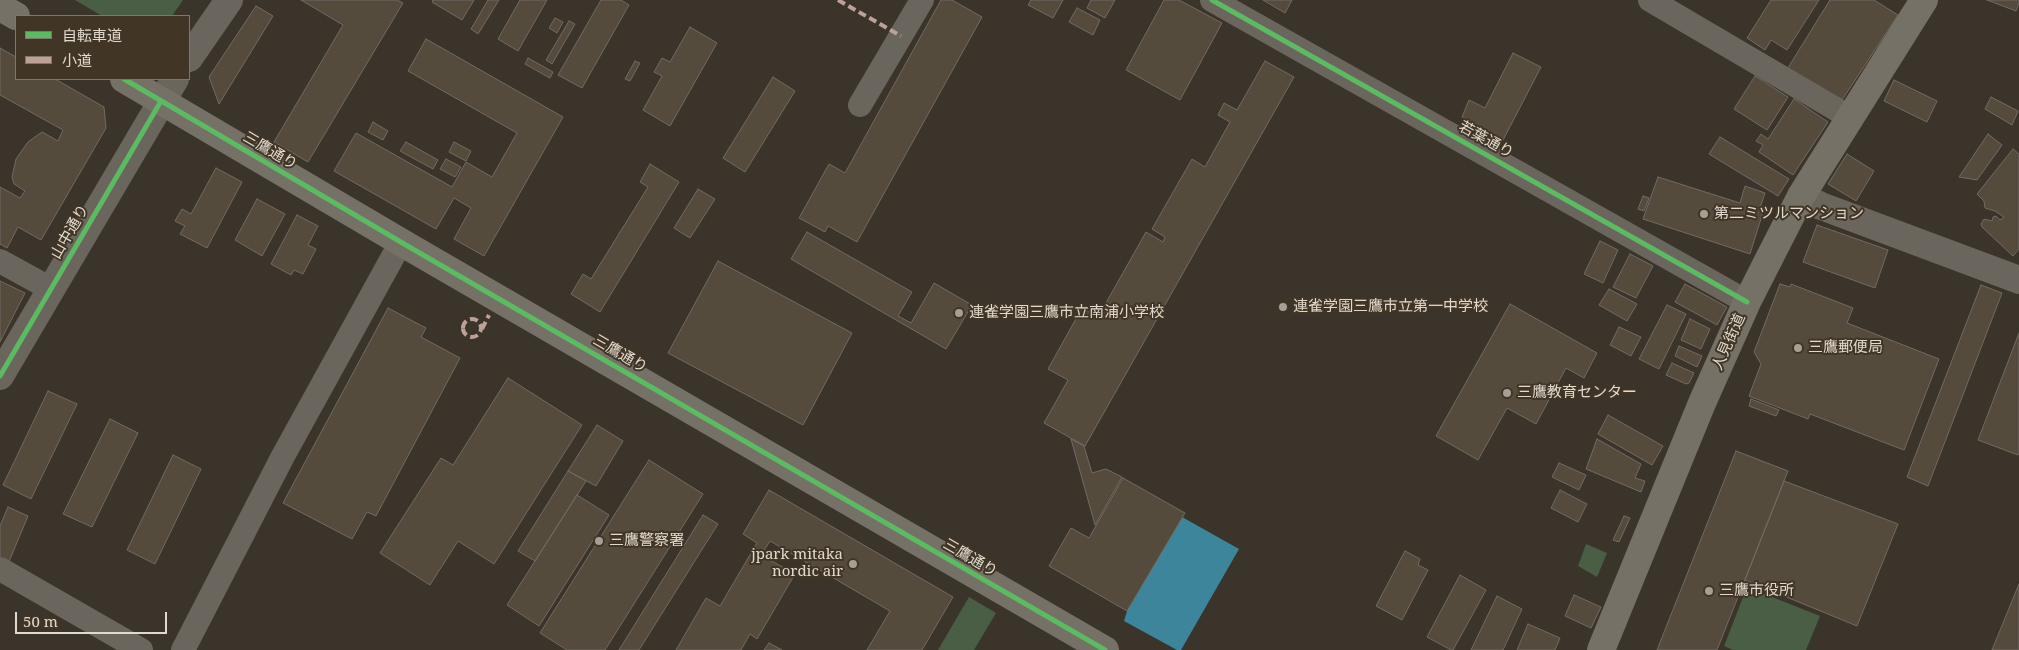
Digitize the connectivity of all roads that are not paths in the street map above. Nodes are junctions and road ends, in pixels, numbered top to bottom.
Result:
1 (229, 0) edge
2 (922, 0) edge
3 (1212, 0) edge
4 (1650, 0) edge
5 (1924, 0) edge
6 (0, 7) edge
7 (15, 15) edge
8 (190, 57) edge
9 (128, 80) edge
10 (168, 90) edge
11 (860, 105) dead end
12 (1851, 118) junction
13 (1800, 196) junction
14 (401, 242) junction
15 (0, 261) edge
16 (2019, 280) edge
17 (51, 289) junction
18 (1747, 302) junction
19 (0, 376) edge
20 (0, 569) edge
21 (142, 650) edge
22 (183, 650) edge
23 (1105, 650) edge
24 (1601, 650) edge

1 - 8 street
2 - 11 street
3 - 18 street, 若葉通り
4 - 12 street
5 - 12 main road, 人見街道
6 - 7 main road
9 - 10 main road, 三鷹通り
10 - 14 main road, 三鷹通り
10 - 17 street, 山中通り
12 - 13 main road, 人見街道
13 - 16 street
13 - 18 main road, 人見街道
14 - 22 street
14 - 23 main road, 三鷹通り
15 - 17 street
17 - 19 street, 山中通り
18 - 24 main road, 人見街道
20 - 21 street

